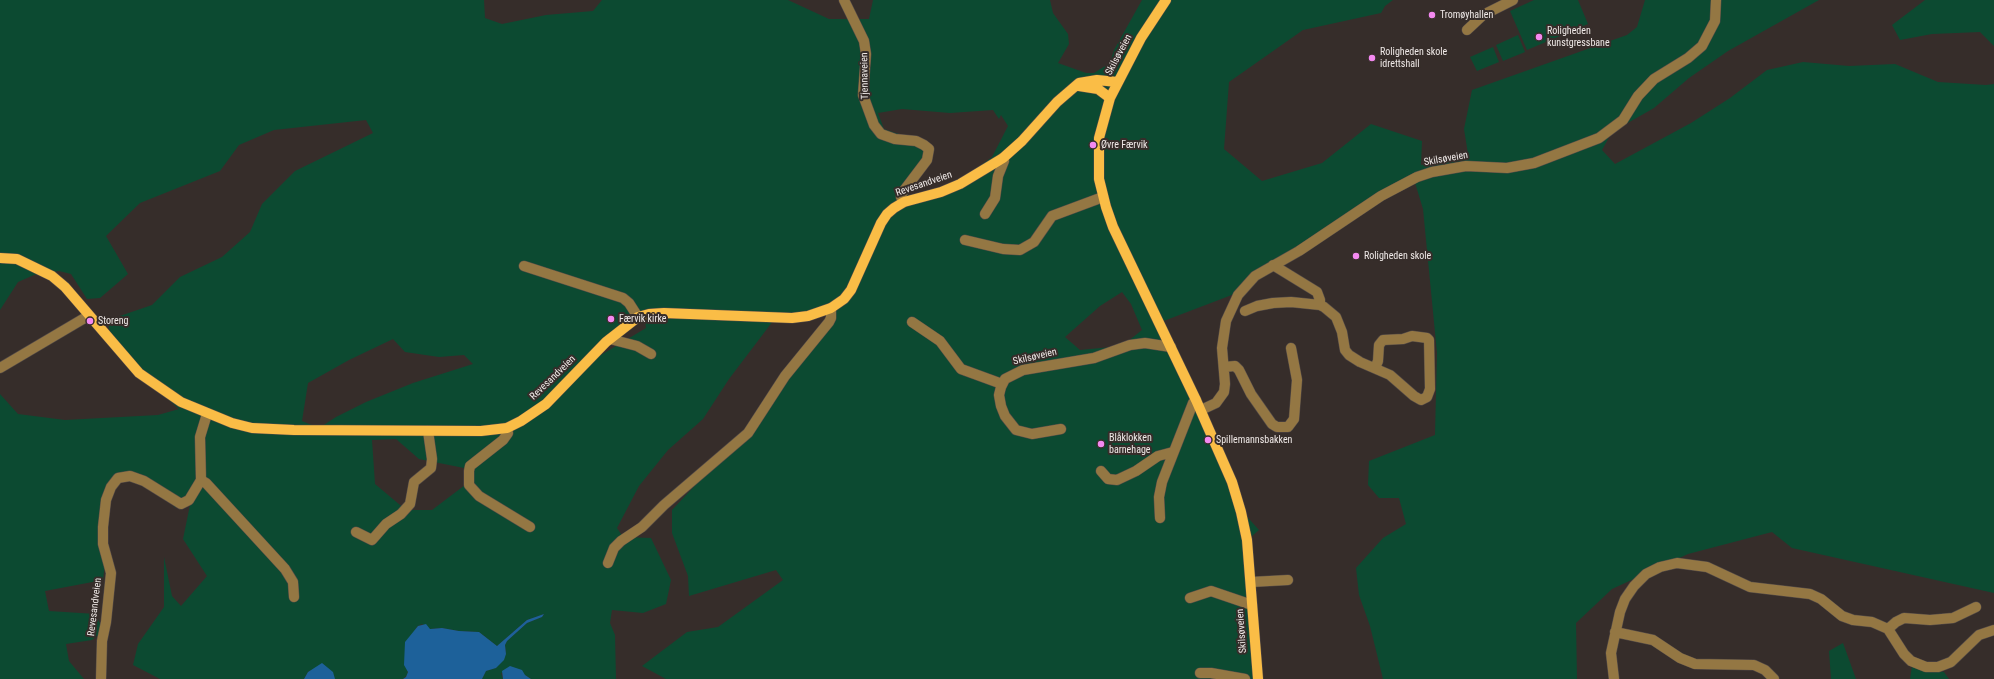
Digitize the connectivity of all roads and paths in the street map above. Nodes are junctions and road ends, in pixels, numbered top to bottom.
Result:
1 (844, 0) edge
2 (1166, 0) edge
3 (1513, 0) edge
4 (1716, 0) edge
5 (1467, 30) dead end
6 (1118, 82) junction
7 (1075, 86) junction
8 (1110, 98) junction
9 (1003, 158) junction
10 (1103, 197) junction
11 (904, 202) junction
12 (985, 214) dead end
13 (965, 240) dead end
14 (0, 258) edge
15 (1273, 265) junction
16 (524, 266) dead end
17 (1320, 305) junction
18 (831, 308) junction
19 (1246, 311) dead end
20 (88, 316) junction
21 (638, 317) junction
22 (912, 322) dead end
23 (610, 339) junction
24 (1171, 347) junction
25 (1291, 348) dead end
26 (651, 354) dead end
27 (1224, 367) junction
28 (0, 368) edge
29 (1375, 368) junction
30 (1002, 384) junction
31 (1196, 400) junction
32 (1201, 410) junction
33 (207, 414) junction
34 (506, 428) junction
35 (1061, 429) dead end
36 (428, 431) junction
37 (1173, 452) junction
38 (1101, 471) dead end
39 (202, 480) junction
40 (1160, 518) dead end
41 (530, 527) dead end
42 (356, 532) dead end
43 (608, 563) dead end
44 (1288, 580) dead end
45 (1251, 582) junction
46 (294, 597) dead end
47 (1190, 598) dead end
48 (1252, 605) junction
49 (1976, 608) dead end
50 (1888, 629) junction
51 (1994, 630) edge
52 (1615, 632) junction
53 (1200, 673) dead end
54 (101, 679) edge
55 (1245, 679) edge
56 (1258, 679) edge
57 (1614, 679) edge
58 (1774, 679) edge

1 - 11 street, Tjennaveien
2 - 6 main road, Skilsøveien
3 - 5 street
4 - 15 street, Skilsøveien
6 - 7 main road, Revesandveien
6 - 8 main road, Skilsøveien
7 - 8 main road
7 - 9 main road, Revesandveien
8 - 10 main road, Skilsøveien
9 - 11 main road, Revesandveien
9 - 12 street
10 - 13 street
10 - 24 main road, Skilsøveien
11 - 18 main road, Revesandveien
14 - 20 main road, Revesandveien
15 - 17 street
15 - 27 street, Skilsøveien
16 - 21 street
17 - 19 street
17 - 29 street
18 - 21 main road, Revesandveien
18 - 43 street
20 - 28 street
20 - 33 main road, Revesandveien
21 - 23 main road, Revesandveien
22 - 30 street
23 - 26 street
23 - 34 main road, Revesandveien
24 - 30 street, Skilsøveien
24 - 31 main road, Skilsøveien
25 - 27 street
27 - 32 street, Skilsøveien
29 - 29 street
30 - 35 street
31 - 32 main road, Skilsøveien
31 - 37 street
32 - 45 main road, Skilsøveien
33 - 36 main road, Revesandveien
33 - 39 street
34 - 36 main road, Revesandveien
34 - 41 street
36 - 42 street
37 - 38 street
37 - 40 street
39 - 46 street
39 - 54 street, Revesandveien
44 - 45 street
45 - 48 main road, Skilsøveien
47 - 48 street
48 - 56 main road, Skilsøveien
49 - 50 street
50 - 51 street
50 - 52 street
52 - 57 street
52 - 58 street
53 - 55 street

